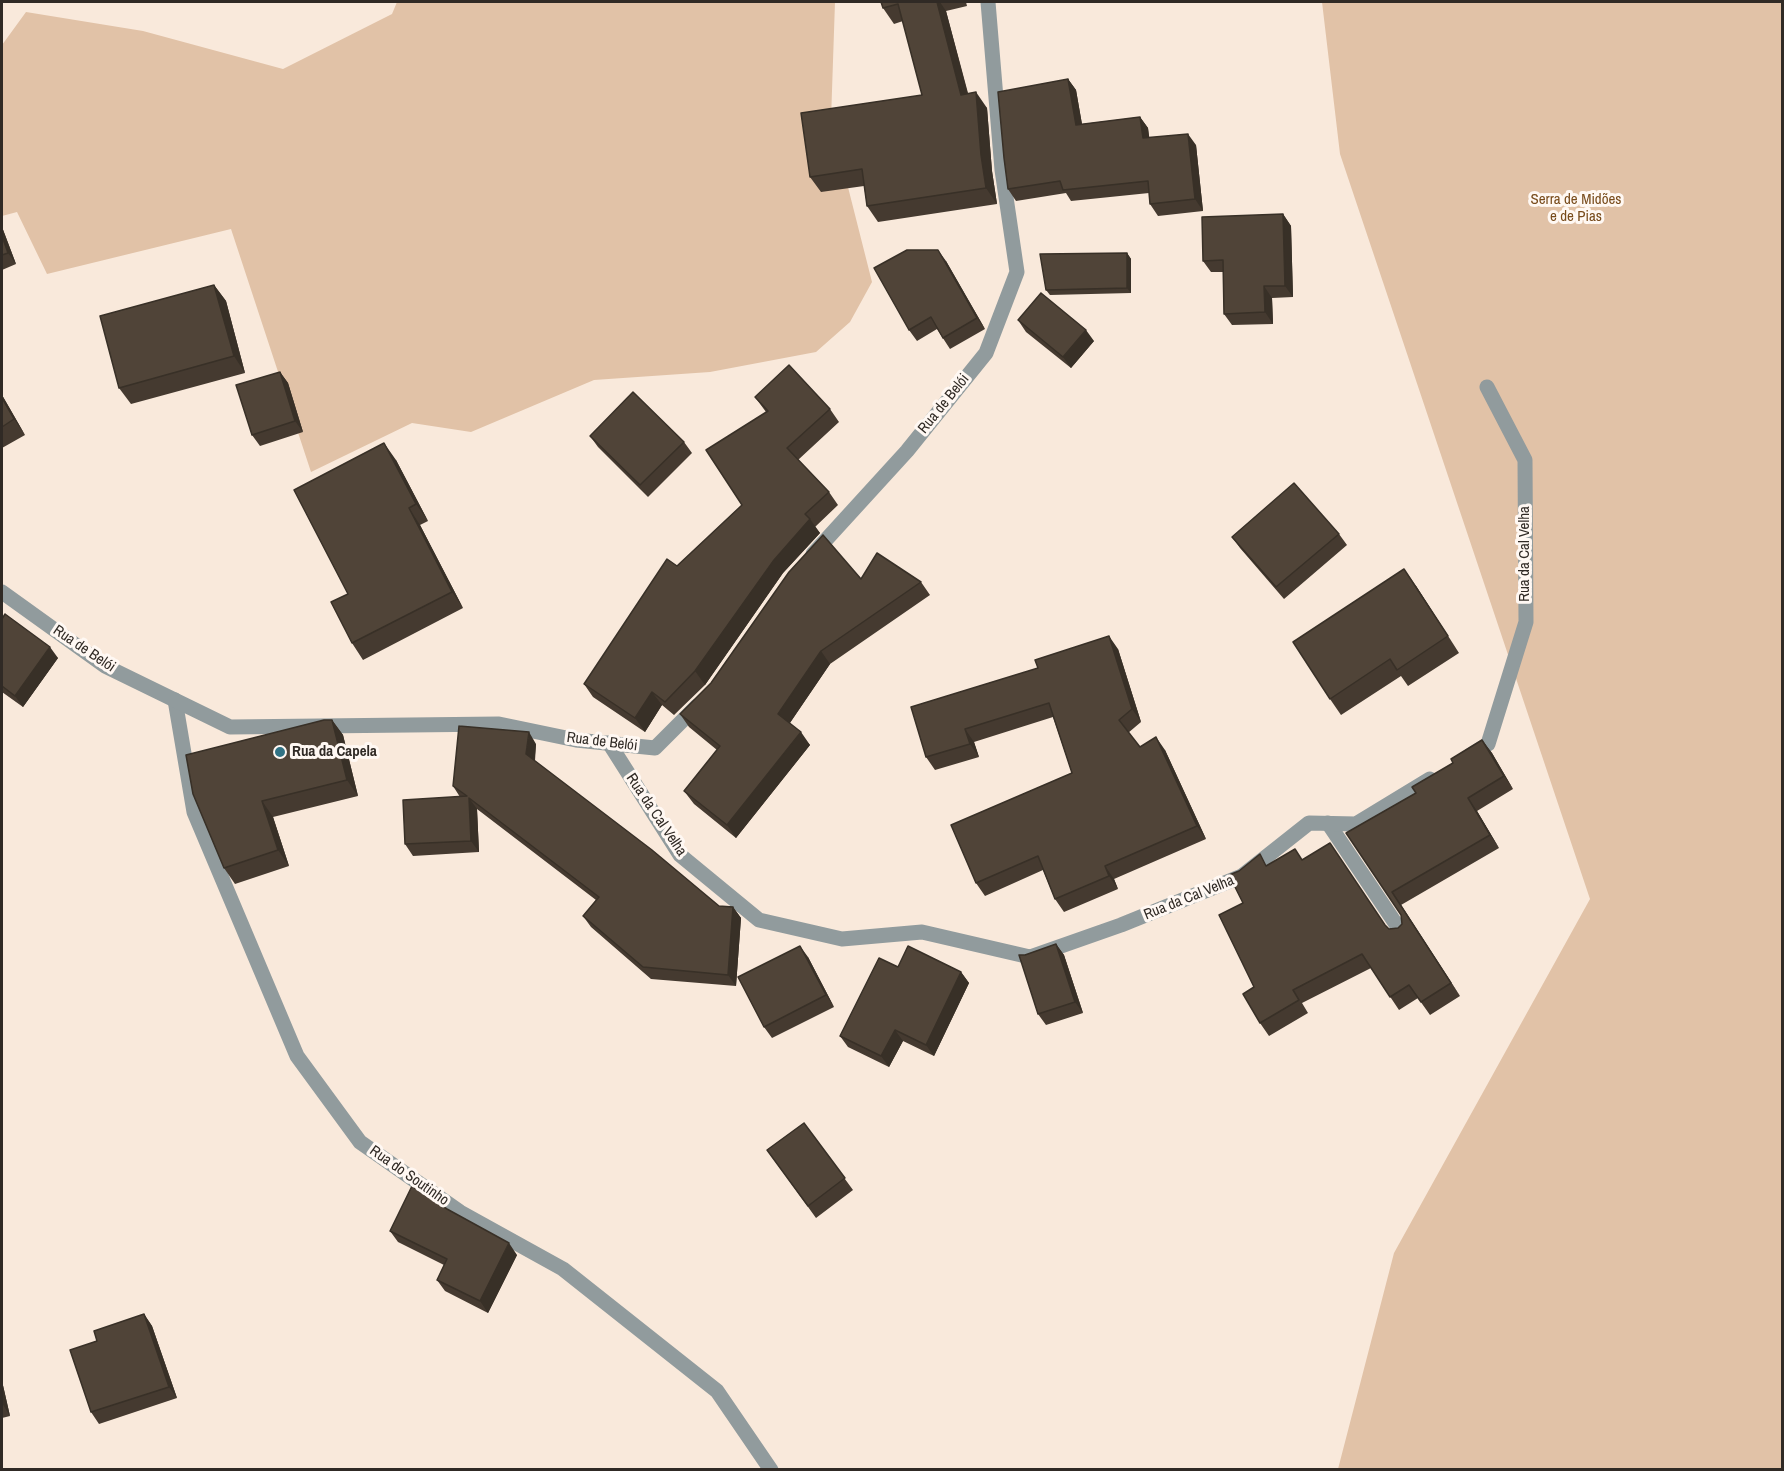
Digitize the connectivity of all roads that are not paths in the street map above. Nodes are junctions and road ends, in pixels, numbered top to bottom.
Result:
1 (988, 2) edge
2 (1487, 387) dead end
3 (807, 561) edge
4 (2, 592) edge
5 (704, 699) edge
6 (175, 700) junction
7 (609, 743) junction
8 (1328, 823) junction
9 (1402, 933) edge
10 (771, 1470) edge

1 - 3 street, Rua de Belói
2 - 8 street, Rua da Cal Velha
4 - 6 street, Rua de Belói
5 - 7 street, Rua de Belói
6 - 7 street, Rua de Belói
6 - 10 street, Rua do Soutinho
7 - 8 street, Rua da Cal Velha
8 - 9 street

